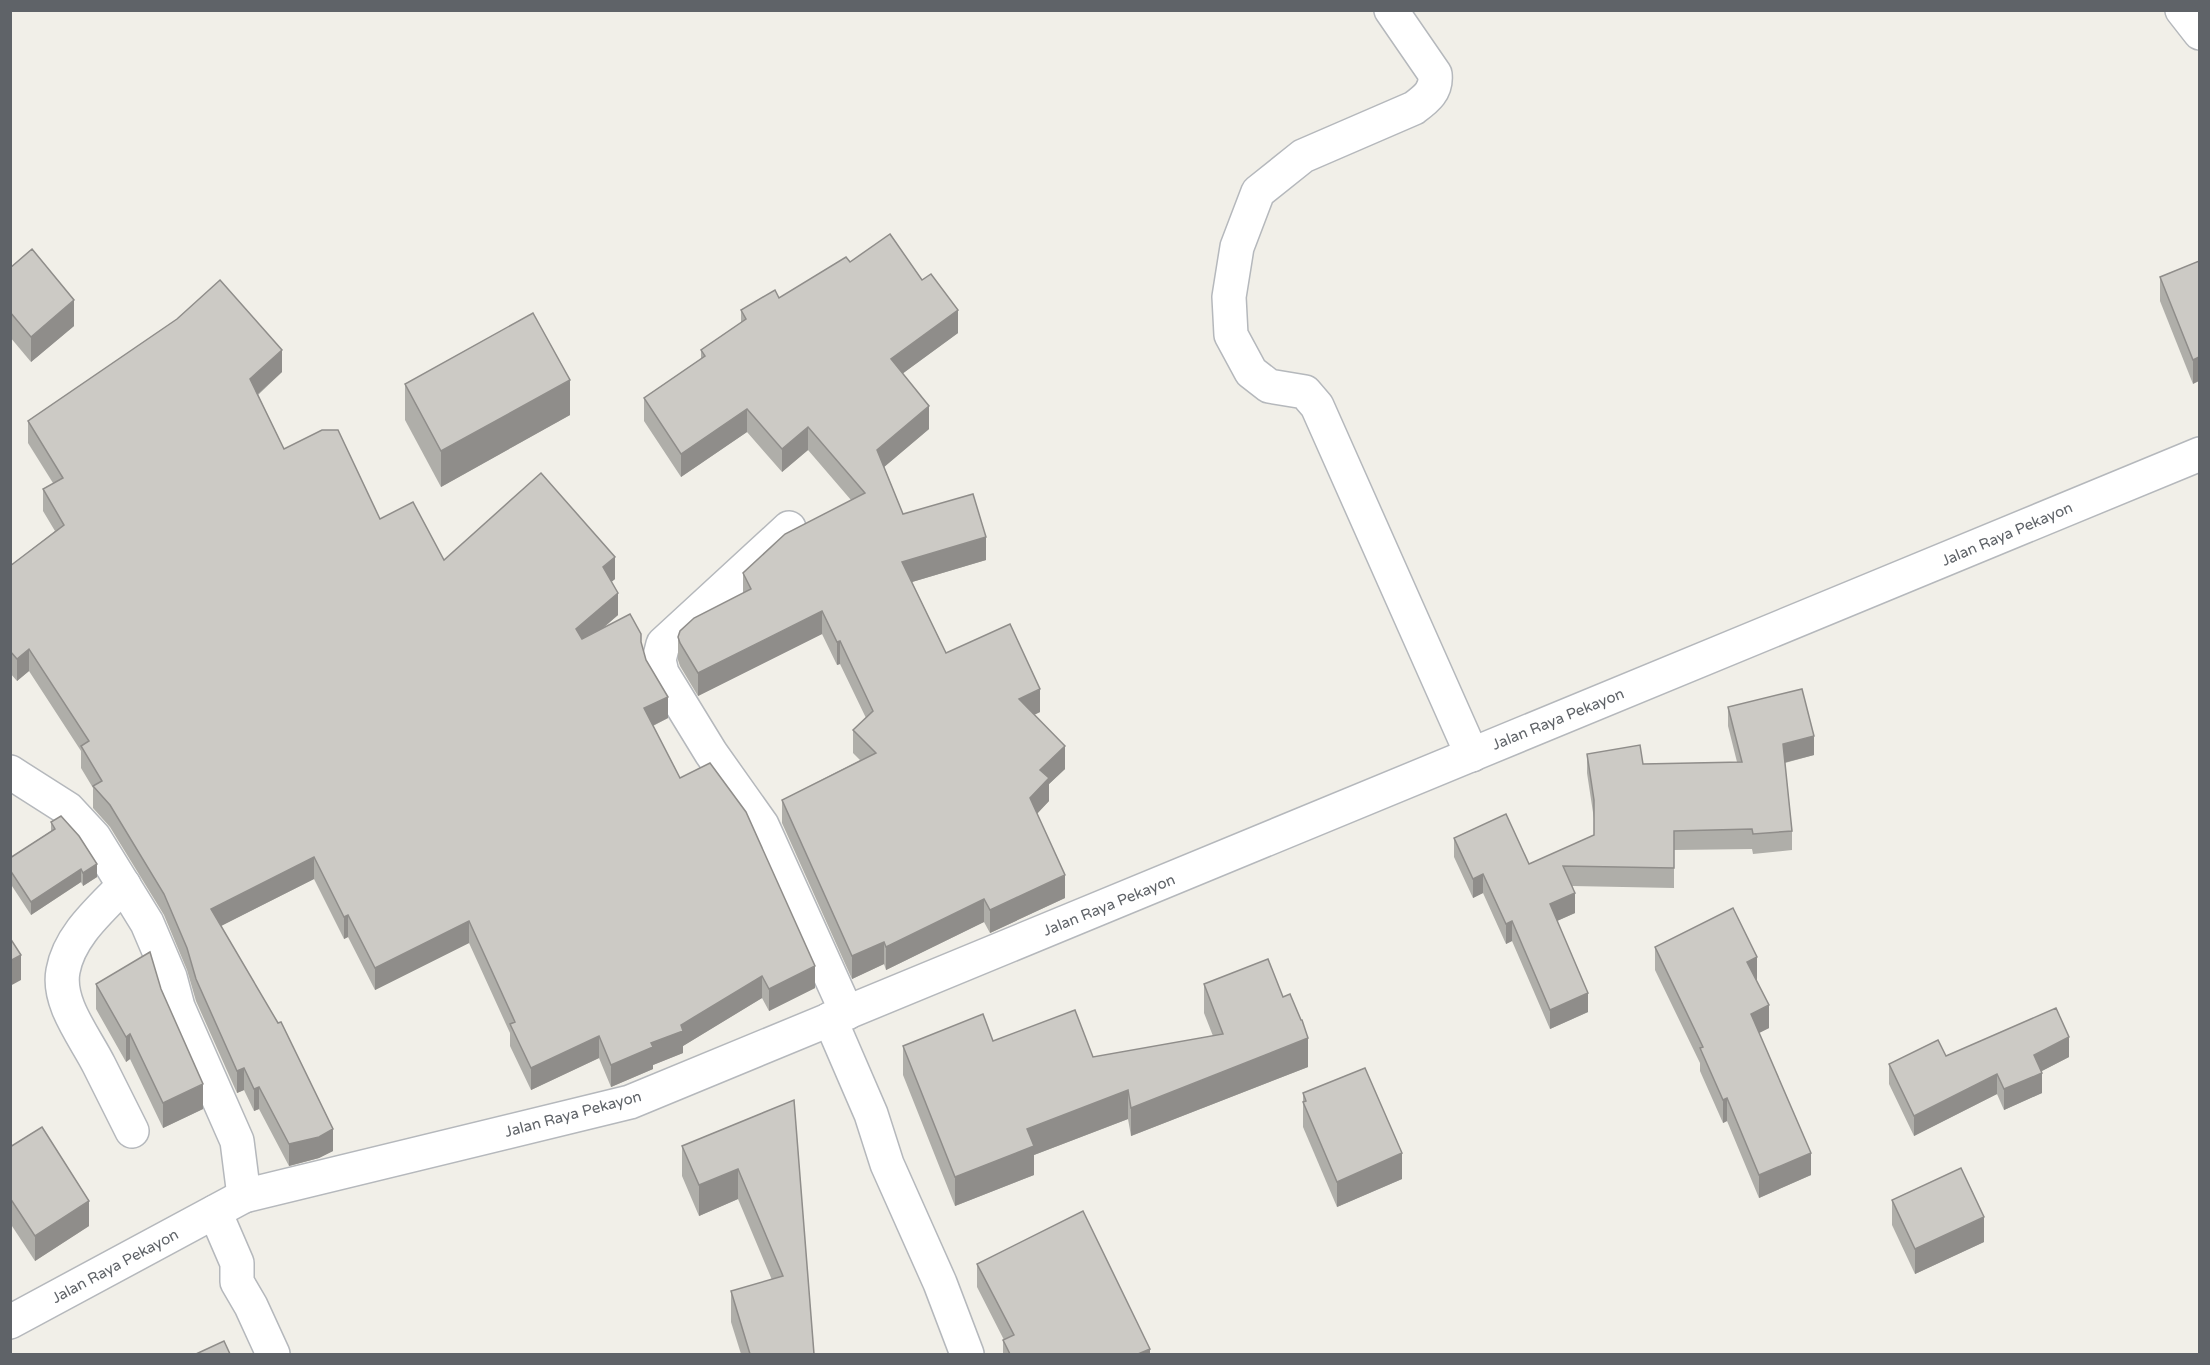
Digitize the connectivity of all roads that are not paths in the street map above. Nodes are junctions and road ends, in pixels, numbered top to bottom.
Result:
1 (1391, 10) edge
2 (2182, 10) edge
3 (2199, 33) edge
4 (2199, 454) edge
5 (789, 528) dead end
6 (1472, 755) junction
7 (10, 772) edge
8 (124, 885) junction
9 (838, 1016) junction
10 (132, 1131) dead end
11 (244, 1196) junction
12 (217, 1217) junction
13 (10, 1322) edge
14 (273, 1354) edge
15 (967, 1354) edge

1 - 6 street
2 - 3 street
4 - 6 street, Jalan Raya Pekayon
5 - 9 street
6 - 9 street, Jalan Raya Pekayon
7 - 8 street
8 - 10 street
8 - 11 street
9 - 11 street, Jalan Raya Pekayon
9 - 15 street
11 - 12 street, Jalan Raya Pekayon
12 - 13 street, Jalan Raya Pekayon
12 - 14 street

